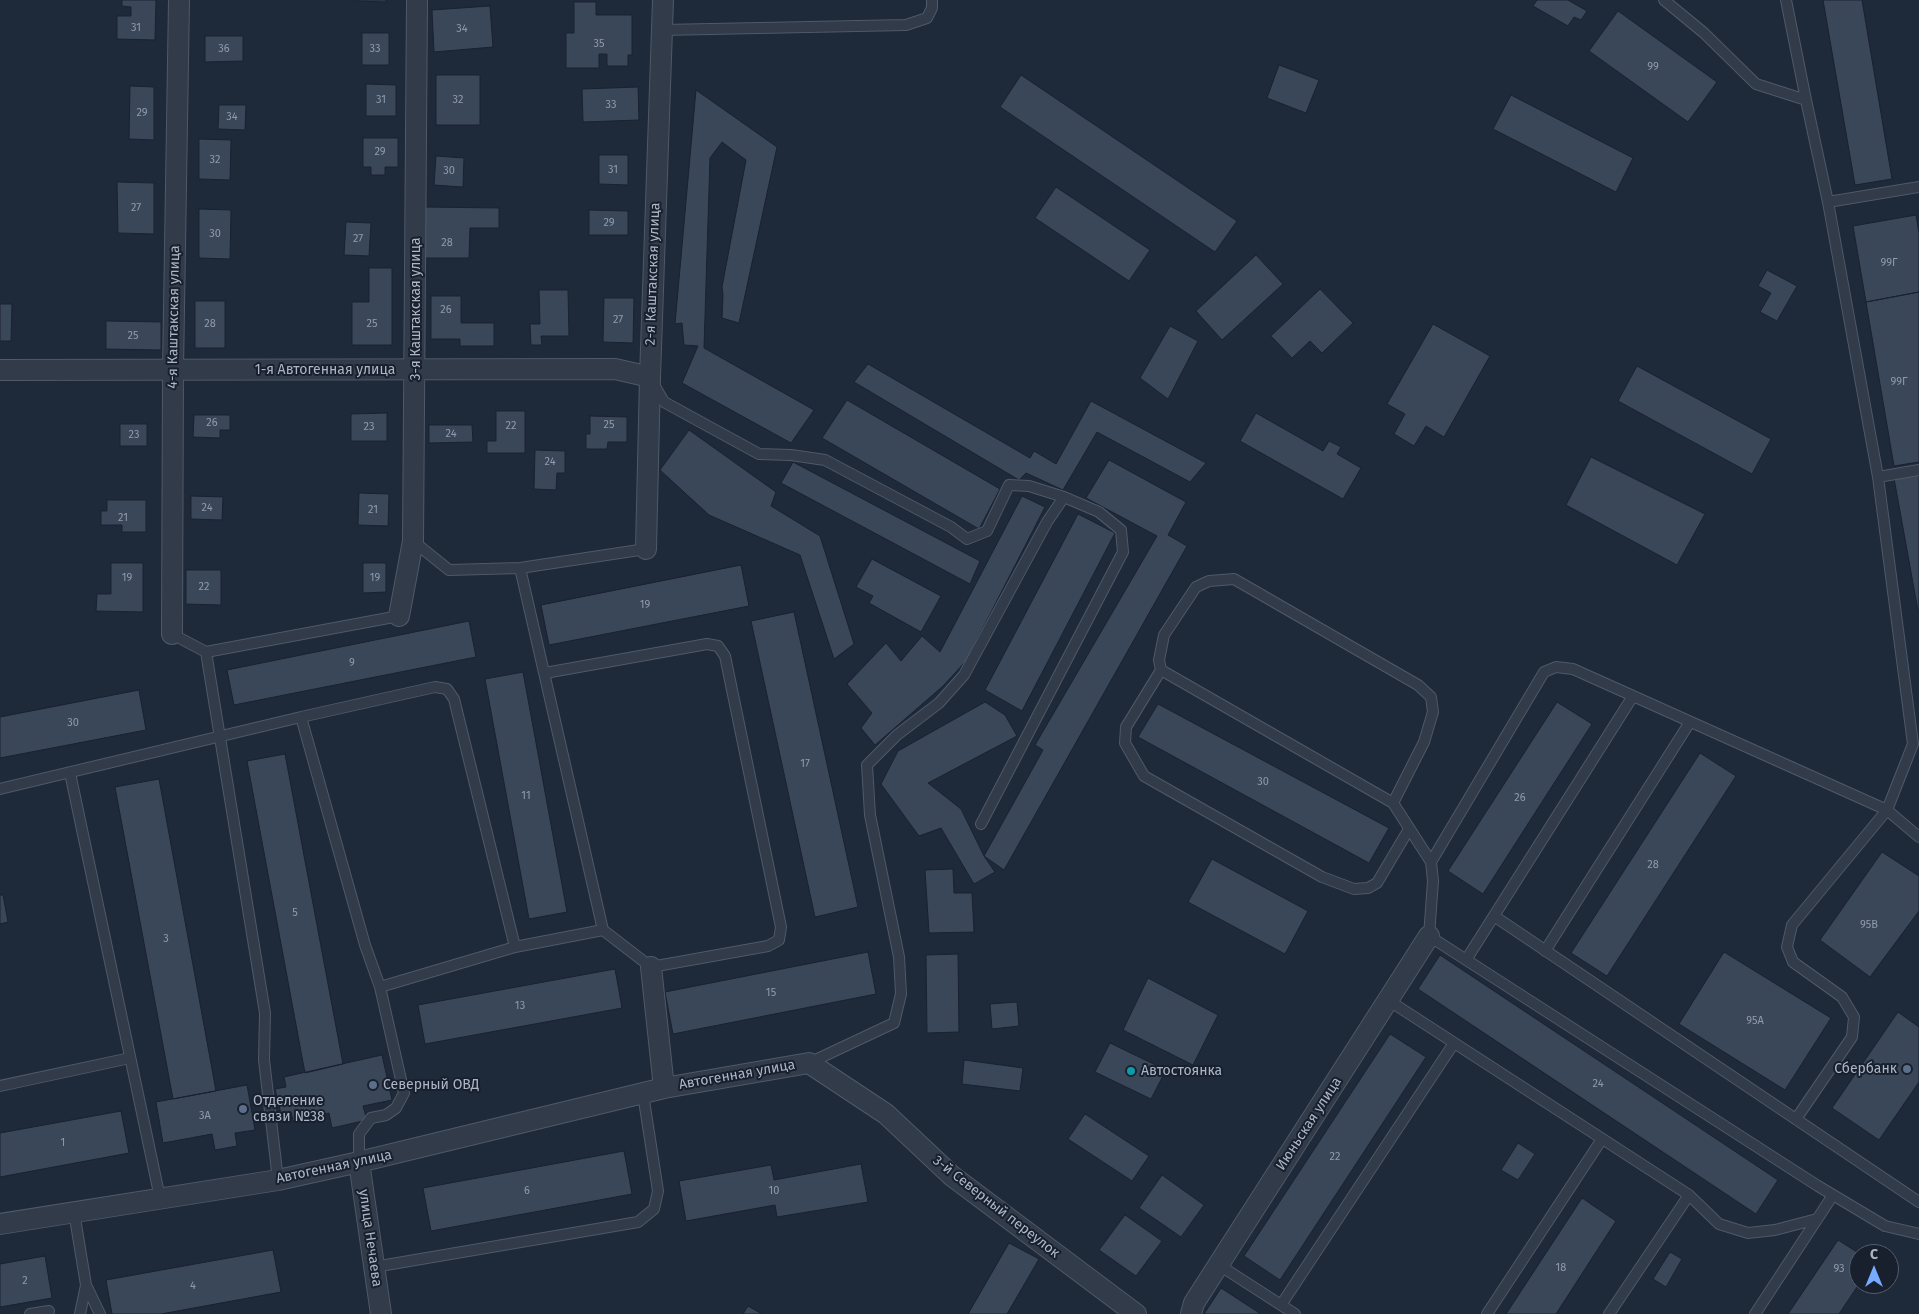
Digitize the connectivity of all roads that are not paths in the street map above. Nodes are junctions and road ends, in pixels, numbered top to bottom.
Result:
1 (179, 0) edge
2 (417, 0) edge
3 (663, 0) edge
4 (932, 0) edge
5 (1664, 0) edge
6 (1786, 0) edge
7 (662, 30) junction
8 (1806, 100) junction
9 (1919, 187) edge
10 (1828, 202) junction
11 (0, 370) edge
12 (173, 370) junction
13 (416, 371) junction
14 (650, 377) junction
15 (1919, 470) edge
16 (1878, 477) junction
17 (1064, 497) junction
18 (413, 541) junction
19 (646, 549) joint
20 (520, 568) junction
21 (399, 616) joint
22 (172, 634) joint
23 (206, 652) junction
24 (1161, 670) junction
25 (545, 673) junction
26 (1633, 696) junction
27 (301, 717) junction
28 (1690, 722) junction
29 (220, 736) junction
30 (70, 773) junction
31 (0, 788) edge
32 (1393, 802) junction
33 (1886, 810) junction
34 (981, 824) dead end
35 (1409, 829) junction
36 (1919, 837) edge
37 (1432, 862) junction
38 (1494, 916) junction
39 (603, 930) junction
40 (1430, 936) junction
41 (515, 947) junction
42 (1545, 951) junction
43 (1466, 960) junction
44 (650, 967) junction
45 (380, 987) junction
46 (1388, 1000) junction
47 (1454, 1043) junction
48 (130, 1058) junction
49 (810, 1063) junction
50 (0, 1086) edge
51 (664, 1088) junction
52 (643, 1094) junction
53 (1796, 1119) junction
54 (1602, 1140) junction
55 (359, 1162) junction
56 (278, 1180) junction
57 (1689, 1195) junction
58 (1833, 1195) junction
59 (160, 1198) junction
60 (1919, 1202) edge
61 (74, 1212) junction
62 (1817, 1219) junction
63 (0, 1224) edge
64 (1919, 1234) edge
65 (1219, 1265) junction
66 (374, 1267) junction
67 (86, 1285) junction
68 (1281, 1306) junction
69 (49, 1311) dead end
70 (30, 1314) edge
71 (80, 1314) edge
72 (100, 1314) edge
73 (381, 1314) edge
74 (1136, 1314) edge
75 (1191, 1314) edge
76 (1295, 1314) edge
77 (1486, 1314) edge
78 (1609, 1314) edge
79 (1755, 1314) edge

1 - 12 street, 4-я Каштакская улица
2 - 13 street, 3-я Каштакская улица
3 - 7 street, 2-я Каштакская улица
4 - 7 lane
5 - 8 lane
6 - 8 lane
7 - 14 street, 2-я Каштакская улица
8 - 10 lane
9 - 10 lane
10 - 16 lane
11 - 12 street, 1-я Автогенная улица
12 - 13 street, 1-я Автогенная улица
12 - 22 street, 4-я Каштакская улица
13 - 14 street, 1-я Автогенная улица
13 - 18 street, 3-я Каштакская улица
14 - 17 lane
14 - 19 street, 2-я Каштакская улица
15 - 16 lane
16 - 33 lane
17 - 34 lane
17 - 49 lane
18 - 20 lane
18 - 21 street, 3-я Каштакская улица
19 - 20 lane
20 - 25 lane
21 - 23 lane
22 - 23 lane
23 - 29 lane
24 - 32 lane
24 - 32 lane
24 - 35 lane
25 - 39 lane
25 - 44 lane
26 - 28 lane
26 - 37 lane
26 - 38 lane
27 - 29 lane
27 - 41 lane
27 - 45 lane
28 - 33 lane
28 - 42 lane
29 - 30 lane
29 - 56 lane
30 - 31 lane
30 - 48 lane
32 - 35 lane
33 - 36 lane
33 - 53 lane
35 - 37 lane
37 - 40 lane
38 - 42 lane
38 - 43 lane
39 - 41 lane
39 - 44 lane
40 - 43 lane
40 - 46 street, Июньская улица
41 - 45 lane
42 - 53 lane
43 - 58 lane
44 - 51 street, Автогенная улица
45 - 55 lane
46 - 47 lane
46 - 65 street, Июньская улица
47 - 54 lane
47 - 68 lane
48 - 50 lane
48 - 59 lane
49 - 51 street, Автогенная улица
49 - 74 street, 3-й Северный переулок
51 - 52 street, Автогенная улица
52 - 55 street, Автогенная улица
52 - 66 lane
53 - 60 lane
54 - 57 lane
54 - 77 lane
55 - 56 street, Автогенная улица
55 - 66 street, улица Нечаева
56 - 59 street, Автогенная улица
57 - 62 lane
57 - 78 lane
58 - 62 lane
58 - 64 lane
59 - 61 street, Автогенная улица
61 - 63 street, Автогенная улица
61 - 67 lane
62 - 79 lane
65 - 68 lane
65 - 75 street, Июньская улица
66 - 73 street, улица Нечаева
67 - 71 lane
67 - 72 lane
68 - 76 lane
69 - 70 lane

